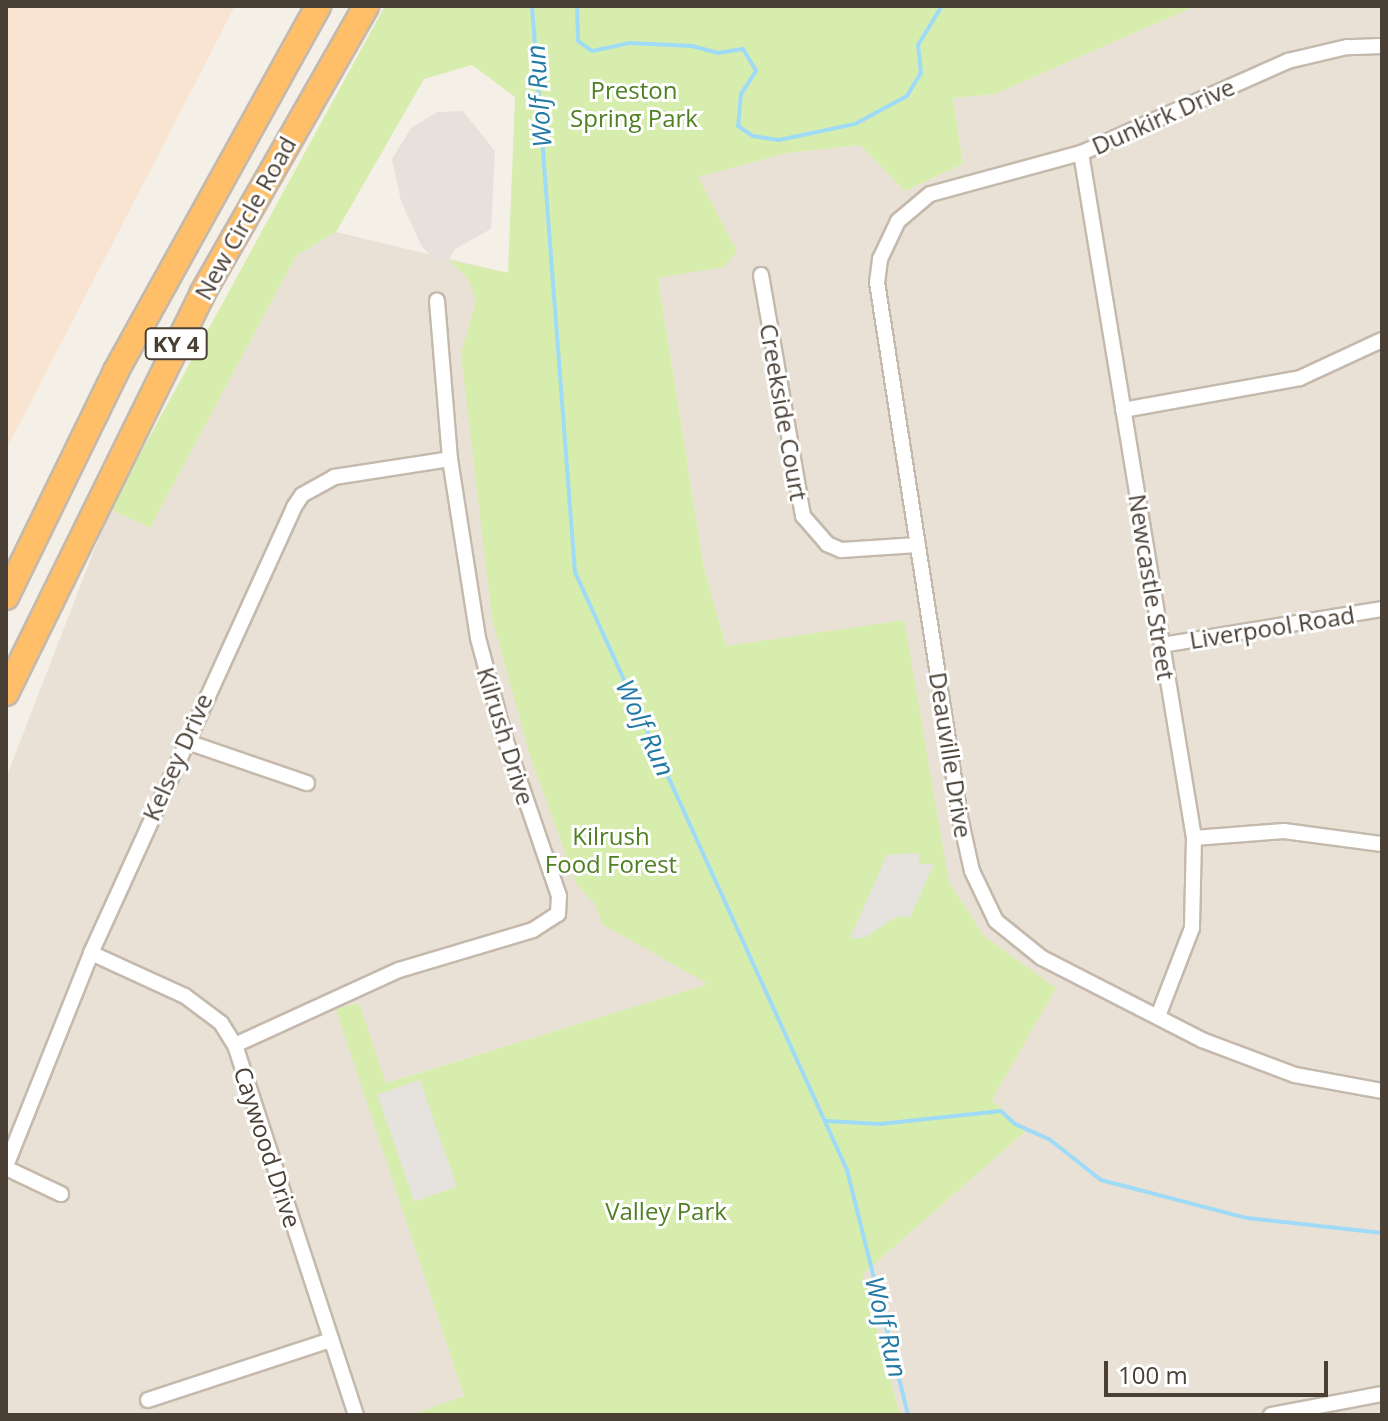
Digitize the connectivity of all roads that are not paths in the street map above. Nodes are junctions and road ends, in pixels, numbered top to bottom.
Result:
1 (318, 6) edge
2 (366, 6) edge
3 (1382, 46) edge
4 (1081, 153) junction
5 (943, 188) joint
6 (761, 275) dead end
7 (437, 301) dead end
8 (1382, 340) edge
9 (1123, 410) junction
10 (450, 459) junction
11 (918, 545) junction
12 (6, 597) edge
13 (1382, 609) edge
14 (1162, 645) junction
15 (6, 693) edge
16 (184, 741) junction
17 (307, 783) dead end
18 (1194, 838) junction
19 (1382, 844) edge
20 (91, 953) junction
21 (1158, 1016) junction
22 (235, 1045) junction
23 (1382, 1091) edge
24 (6, 1167) edge
25 (61, 1194) dead end
26 (331, 1340) junction
27 (1382, 1394) edge
28 (148, 1400) dead end
29 (356, 1415) edge
30 (1271, 1415) edge

1 - 12 highway, New Circle Road / KY 4
2 - 15 highway, New Circle Road / KY 4
3 - 4 street, Dunkirk Drive
4 - 5 street, Dunkirk Drive
4 - 9 street, Newcastle Street
5 - 11 street, Deauville Drive
6 - 11 street, Creekside Court
7 - 10 street, Kilrush Drive
8 - 9 street
9 - 14 street, Newcastle Street
10 - 16 street, Kelsey Drive
10 - 22 street, Kilrush Drive
11 - 21 street, Deauville Drive
13 - 14 street, Liverpool Road
14 - 18 street, Newcastle Street
16 - 17 street
16 - 20 street, Kelsey Drive
18 - 19 street
18 - 21 street, Newcastle Street
20 - 22 street, Caywood Drive
20 - 24 street, Kelsey Drive
21 - 23 street, Deauville Drive
22 - 26 street, Caywood Drive
24 - 25 street
26 - 28 street
26 - 29 street, Caywood Drive
27 - 30 street

